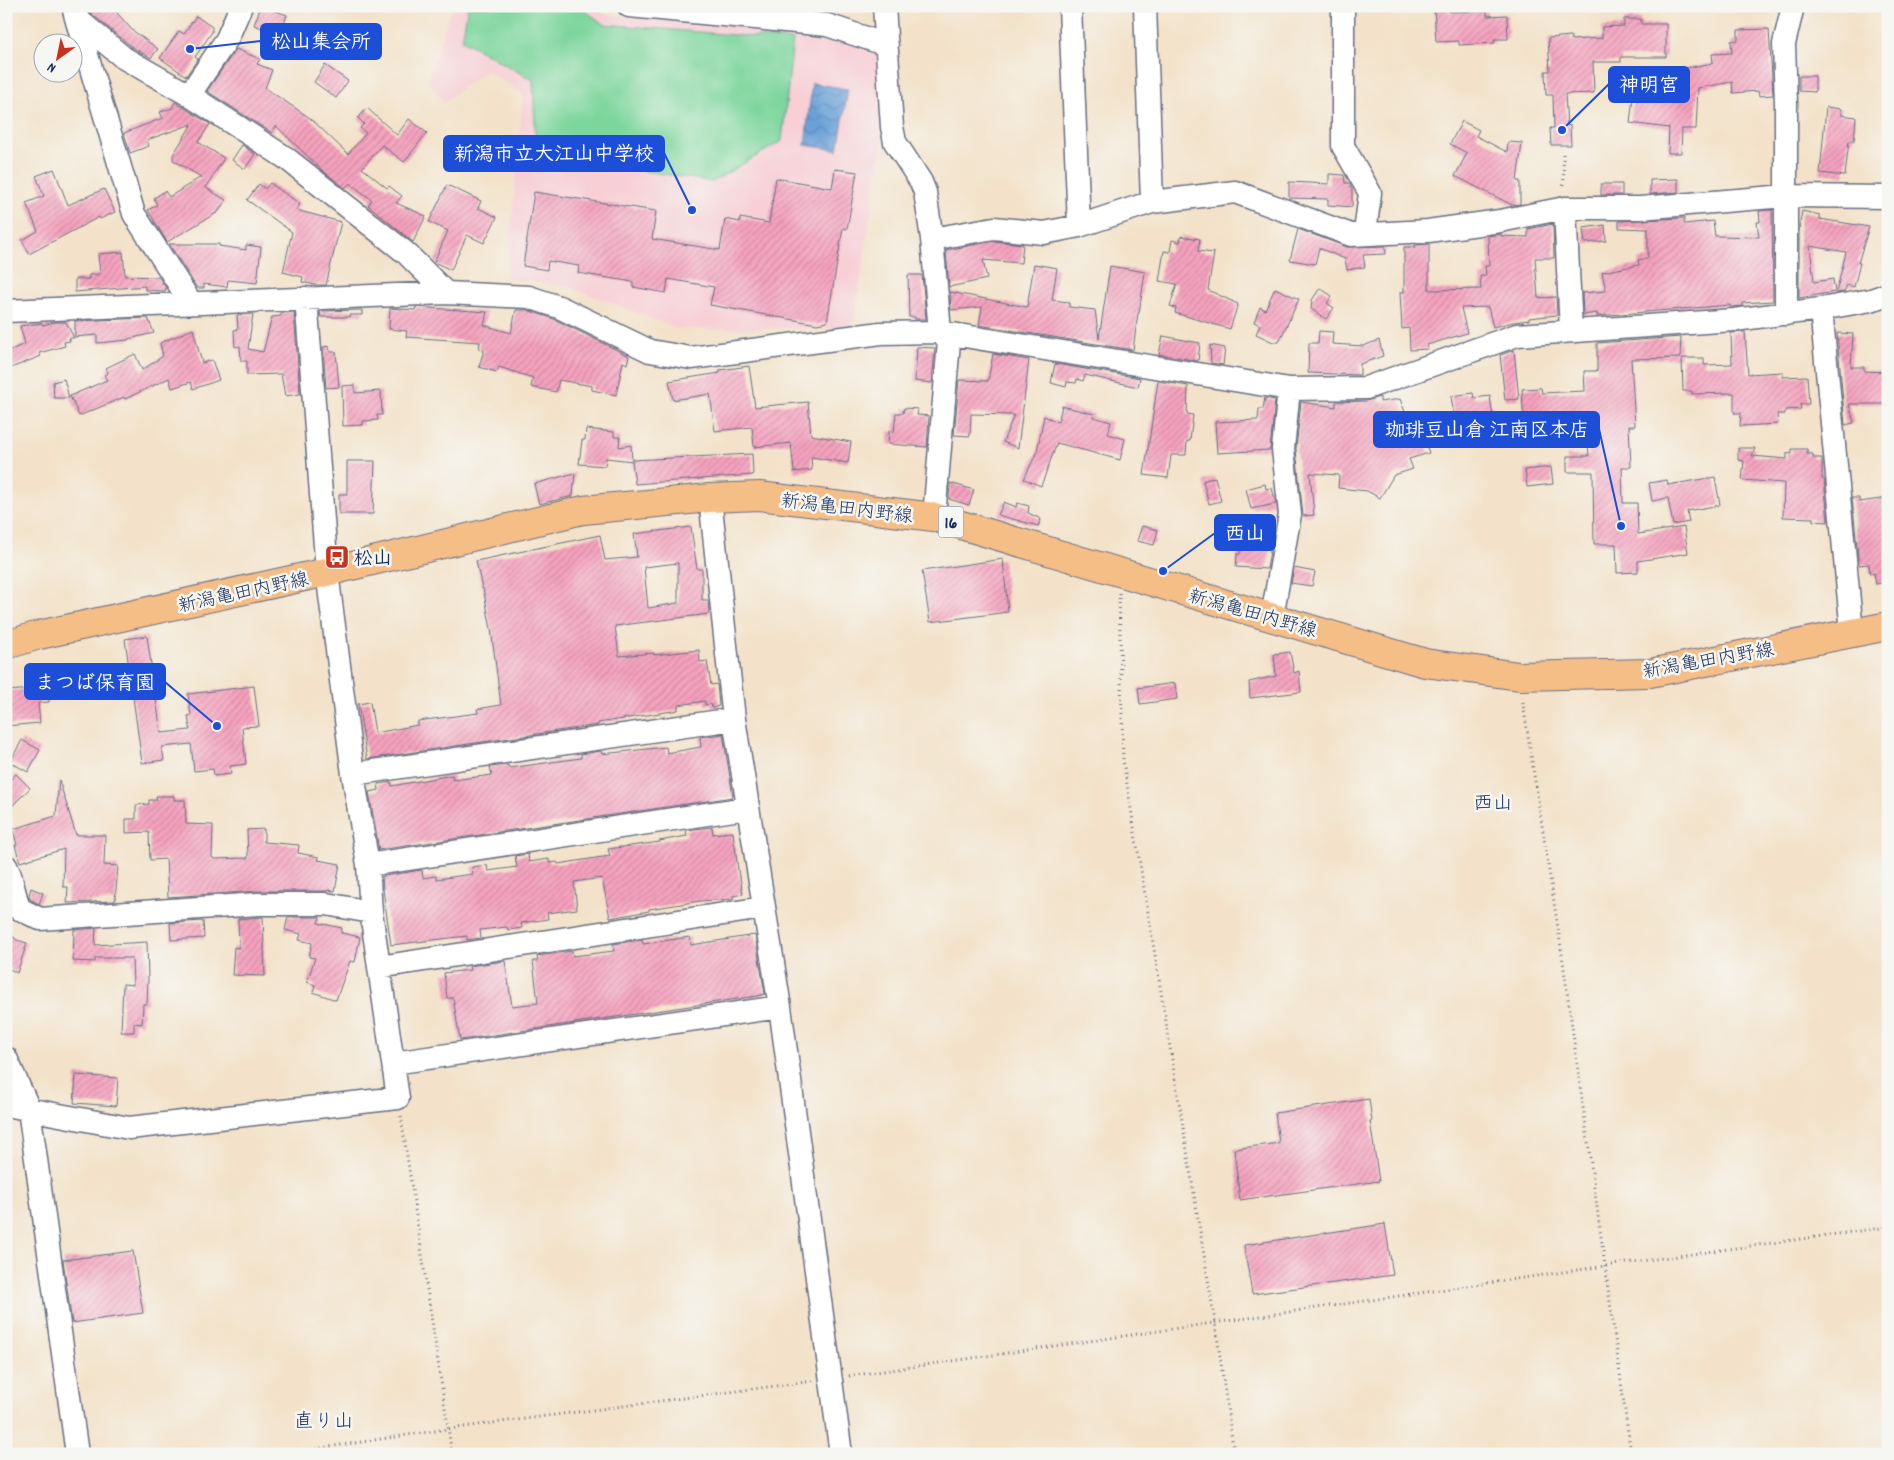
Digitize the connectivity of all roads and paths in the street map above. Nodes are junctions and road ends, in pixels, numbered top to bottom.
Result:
1 (241, 6) edge
2 (884, 6) edge
3 (1070, 6) edge
4 (1145, 6) edge
5 (1343, 6) edge
6 (1793, 6) edge
7 (637, 7) edge
8 (75, 12) edge
9 (887, 45) junction
10 (189, 95) junction
11 (1563, 154) dead end
12 (1787, 196) junction
13 (1888, 196) edge
14 (1152, 202) junction
15 (1565, 208) junction
16 (1079, 226) junction
17 (1365, 233) junction
18 (932, 239) junction
19 (446, 293) junction
20 (1888, 294) edge
21 (306, 298) junction
22 (192, 303) junction
23 (1821, 309) junction
24 (6, 311) edge
25 (1786, 314) junction
26 (1571, 331) junction
27 (940, 332) junction
28 (1289, 389) junction
29 (710, 498) junction
30 (934, 517) junction
31 (327, 572) junction
32 (1119, 573) junction
33 (1272, 617) junction
34 (1888, 626) edge
35 (1852, 632) junction
36 (6, 645) edge
37 (1519, 676) junction
38 (734, 719) junction
39 (352, 774) junction
40 (747, 808) junction
41 (368, 865) junction
42 (6, 866) edge
43 (13, 906) edge
44 (763, 908) junction
45 (371, 912) junction
46 (379, 967) junction
47 (780, 1007) junction
48 (6, 1058) edge
49 (393, 1063) junction
50 (398, 1098) junction
51 (6, 1105) edge
52 (29, 1109) junction
53 (1888, 1226) edge
54 (1605, 1266) junction
55 (1215, 1322) junction
56 (831, 1378) junction
57 (448, 1429) junction
58 (77, 1454) edge
59 (280, 1454) edge
60 (452, 1454) edge
61 (841, 1454) edge
62 (1234, 1454) edge
63 (1630, 1454) edge

1 - 10 street
2 - 9 street
3 - 16 street
4 - 14 street
5 - 17 street
6 - 12 street
7 - 9 street
8 - 10 street
8 - 22 street
9 - 18 street
10 - 19 street
11 - 15 path
12 - 13 street
12 - 15 street
12 - 25 street
14 - 16 street
14 - 17 street
15 - 17 street
15 - 26 street
16 - 18 street
18 - 27 street
19 - 21 street
19 - 27 street
20 - 23 street
21 - 22 street
21 - 31 street
22 - 24 street
23 - 25 street
23 - 35 street
25 - 26 street
26 - 28 street
27 - 28 street
27 - 30 street
28 - 33 street
29 - 30 main road, 新潟亀田内野線 / 16
29 - 31 main road, 新潟亀田内野線 / 16
29 - 38 street
30 - 32 main road, 新潟亀田内野線 / 16
31 - 36 main road, 新潟亀田内野線 / 16
31 - 39 street
32 - 33 main road, 新潟亀田内野線 / 16
32 - 55 path
33 - 37 main road, 新潟亀田内野線 / 16
34 - 35 main road, 新潟亀田内野線 / 16
35 - 37 main road, 新潟亀田内野線 / 16
37 - 54 path
38 - 39 street
38 - 40 street
39 - 41 street
40 - 41 street
40 - 44 street
41 - 45 street
42 - 43 street
43 - 45 street
44 - 46 street
44 - 47 street
45 - 46 street
46 - 49 street
47 - 49 street
47 - 56 street
48 - 52 street
49 - 50 street
50 - 52 street
50 - 57 path
51 - 52 street
52 - 58 street
53 - 54 path
54 - 55 path
54 - 63 path
55 - 56 path
55 - 62 path
56 - 57 path
56 - 61 street
57 - 59 path
57 - 60 path

